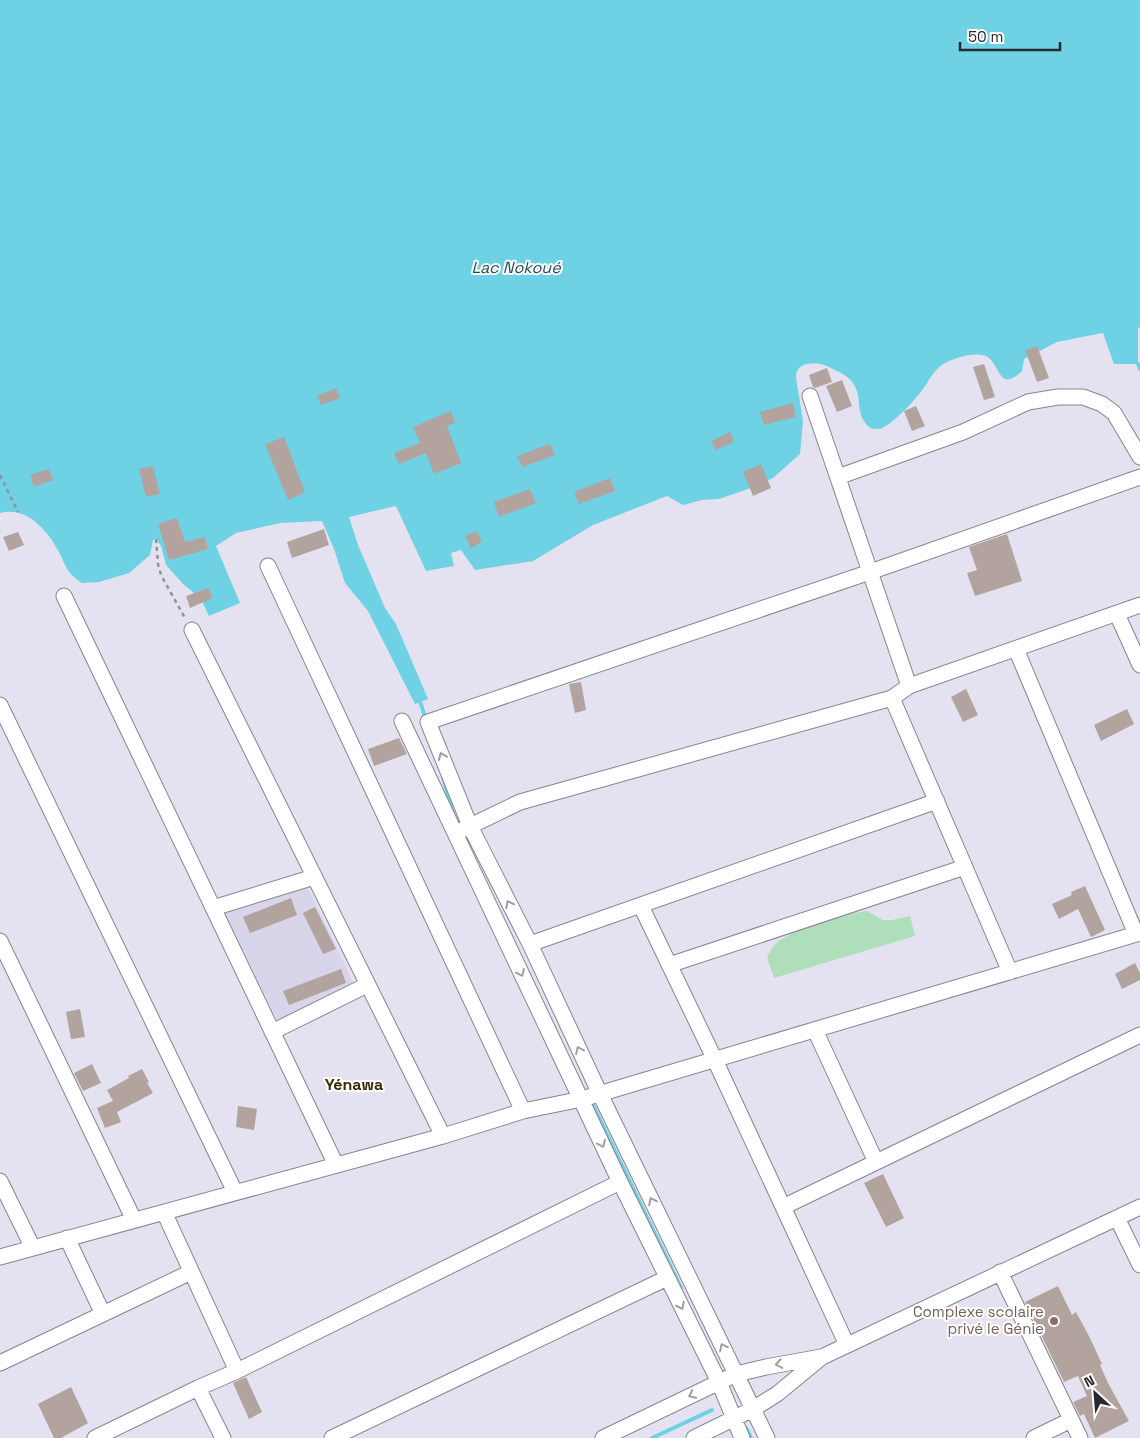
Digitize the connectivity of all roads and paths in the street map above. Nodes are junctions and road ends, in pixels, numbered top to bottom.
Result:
1 (810, 396) dead end
2 (1140, 457) edge
3 (0, 475) edge
4 (838, 477) junction
5 (1140, 477) edge
6 (18, 512) dead end
7 (156, 539) dead end
8 (268, 566) dead end
9 (870, 572) junction
10 (64, 596) dead end
11 (1140, 605) edge
12 (1117, 614) junction
13 (192, 630) joint
14 (1016, 649) junction
15 (1140, 664) edge
16 (909, 686) junction
17 (892, 698) junction
18 (0, 705) edge
19 (402, 721) dead end
20 (937, 801) junction
21 (470, 826) junction
22 (456, 834) junction
23 (965, 867) junction
24 (314, 877) junction
25 (641, 906) junction
26 (213, 908) junction
27 (1138, 934) edge
28 (0, 940) edge
29 (530, 944) junction
30 (669, 966) junction
31 (1010, 972) junction
32 (367, 985) junction
33 (815, 1030) junction
34 (272, 1032) junction
35 (1140, 1035) edge
36 (715, 1060) junction
37 (600, 1094) junction
38 (582, 1099) junction
39 (523, 1111) junction
40 (442, 1136) junction
41 (876, 1162) junction
42 (336, 1165) junction
43 (0, 1181) edge
44 (620, 1182) junction
45 (235, 1192) junction
46 (783, 1207) junction
47 (1140, 1207) edge
48 (164, 1212) junction
49 (1117, 1218) junction
50 (134, 1220) junction
51 (67, 1238) junction
52 (33, 1248) junction
53 (0, 1257) edge
54 (1140, 1265) edge
55 (192, 1272) junction
56 (1000, 1272) junction
57 (667, 1278) junction
58 (103, 1314) junction
59 (847, 1345) junction
60 (822, 1357) junction
61 (0, 1363) edge
62 (237, 1371) junction
63 (736, 1374) junction
64 (719, 1382) junction
65 (198, 1388) junction
66 (753, 1409) junction
67 (733, 1419) junction
68 (1071, 1420) junction
69 (95, 1438) edge
70 (223, 1438) edge
71 (332, 1438) edge
72 (603, 1438) edge
73 (694, 1438) edge
74 (742, 1438) edge
75 (767, 1438) edge
76 (1034, 1438) edge
77 (1080, 1438) edge

1 - 4 street
2 - 4 street
3 - 6 path
4 - 9 street
5 - 9 street
7 - 13 path
8 - 39 street
9 - 16 street
21 -> 9 street
10 - 26 street
11 - 12 street
12 - 14 street
12 - 15 street
13 - 24 street
14 - 16 street
14 - 27 street
16 - 17 street
17 - 20 street
17 - 21 street
18 - 45 street
19 - 22 street
20 - 23 street
20 - 25 street
21 - 22 street
29 -> 21 street
22 -> 38 street
23 - 30 street
23 - 31 street
24 - 26 street
24 - 32 street
25 - 29 street
25 - 30 street
26 - 34 street
27 - 31 street
28 - 50 street
37 -> 29 street
30 - 36 street
31 - 33 street
32 - 34 street
32 - 40 street
33 - 36 street
33 - 41 street
34 - 42 street
35 - 41 street
36 - 37 street
36 - 46 street
37 - 38 street
63 -> 37 street
38 - 39 street
38 -> 44 street
39 - 40 street
40 - 42 street
41 - 46 street
42 - 45 street
43 - 52 street
44 - 57 street
44 - 62 street
45 - 48 street
46 - 59 street
47 - 49 street
48 - 50 street
48 - 55 street
49 - 54 street
49 - 56 street
50 - 51 street
51 - 52 street
51 - 58 street
52 - 53 street
55 - 58 street
55 - 62 street
56 - 59 street
56 - 68 street
57 -> 64 street
57 - 71 street
58 - 61 street
59 - 60 street
60 -> 63 street
60 - 66 street
62 - 65 street
63 - 64 street
63 - 66 street
64 - 67 street
64 -> 72 street
65 - 69 street
65 - 70 street
66 - 67 street
66 - 75 street
67 - 73 street
67 - 74 street
68 - 76 street
68 - 77 street

